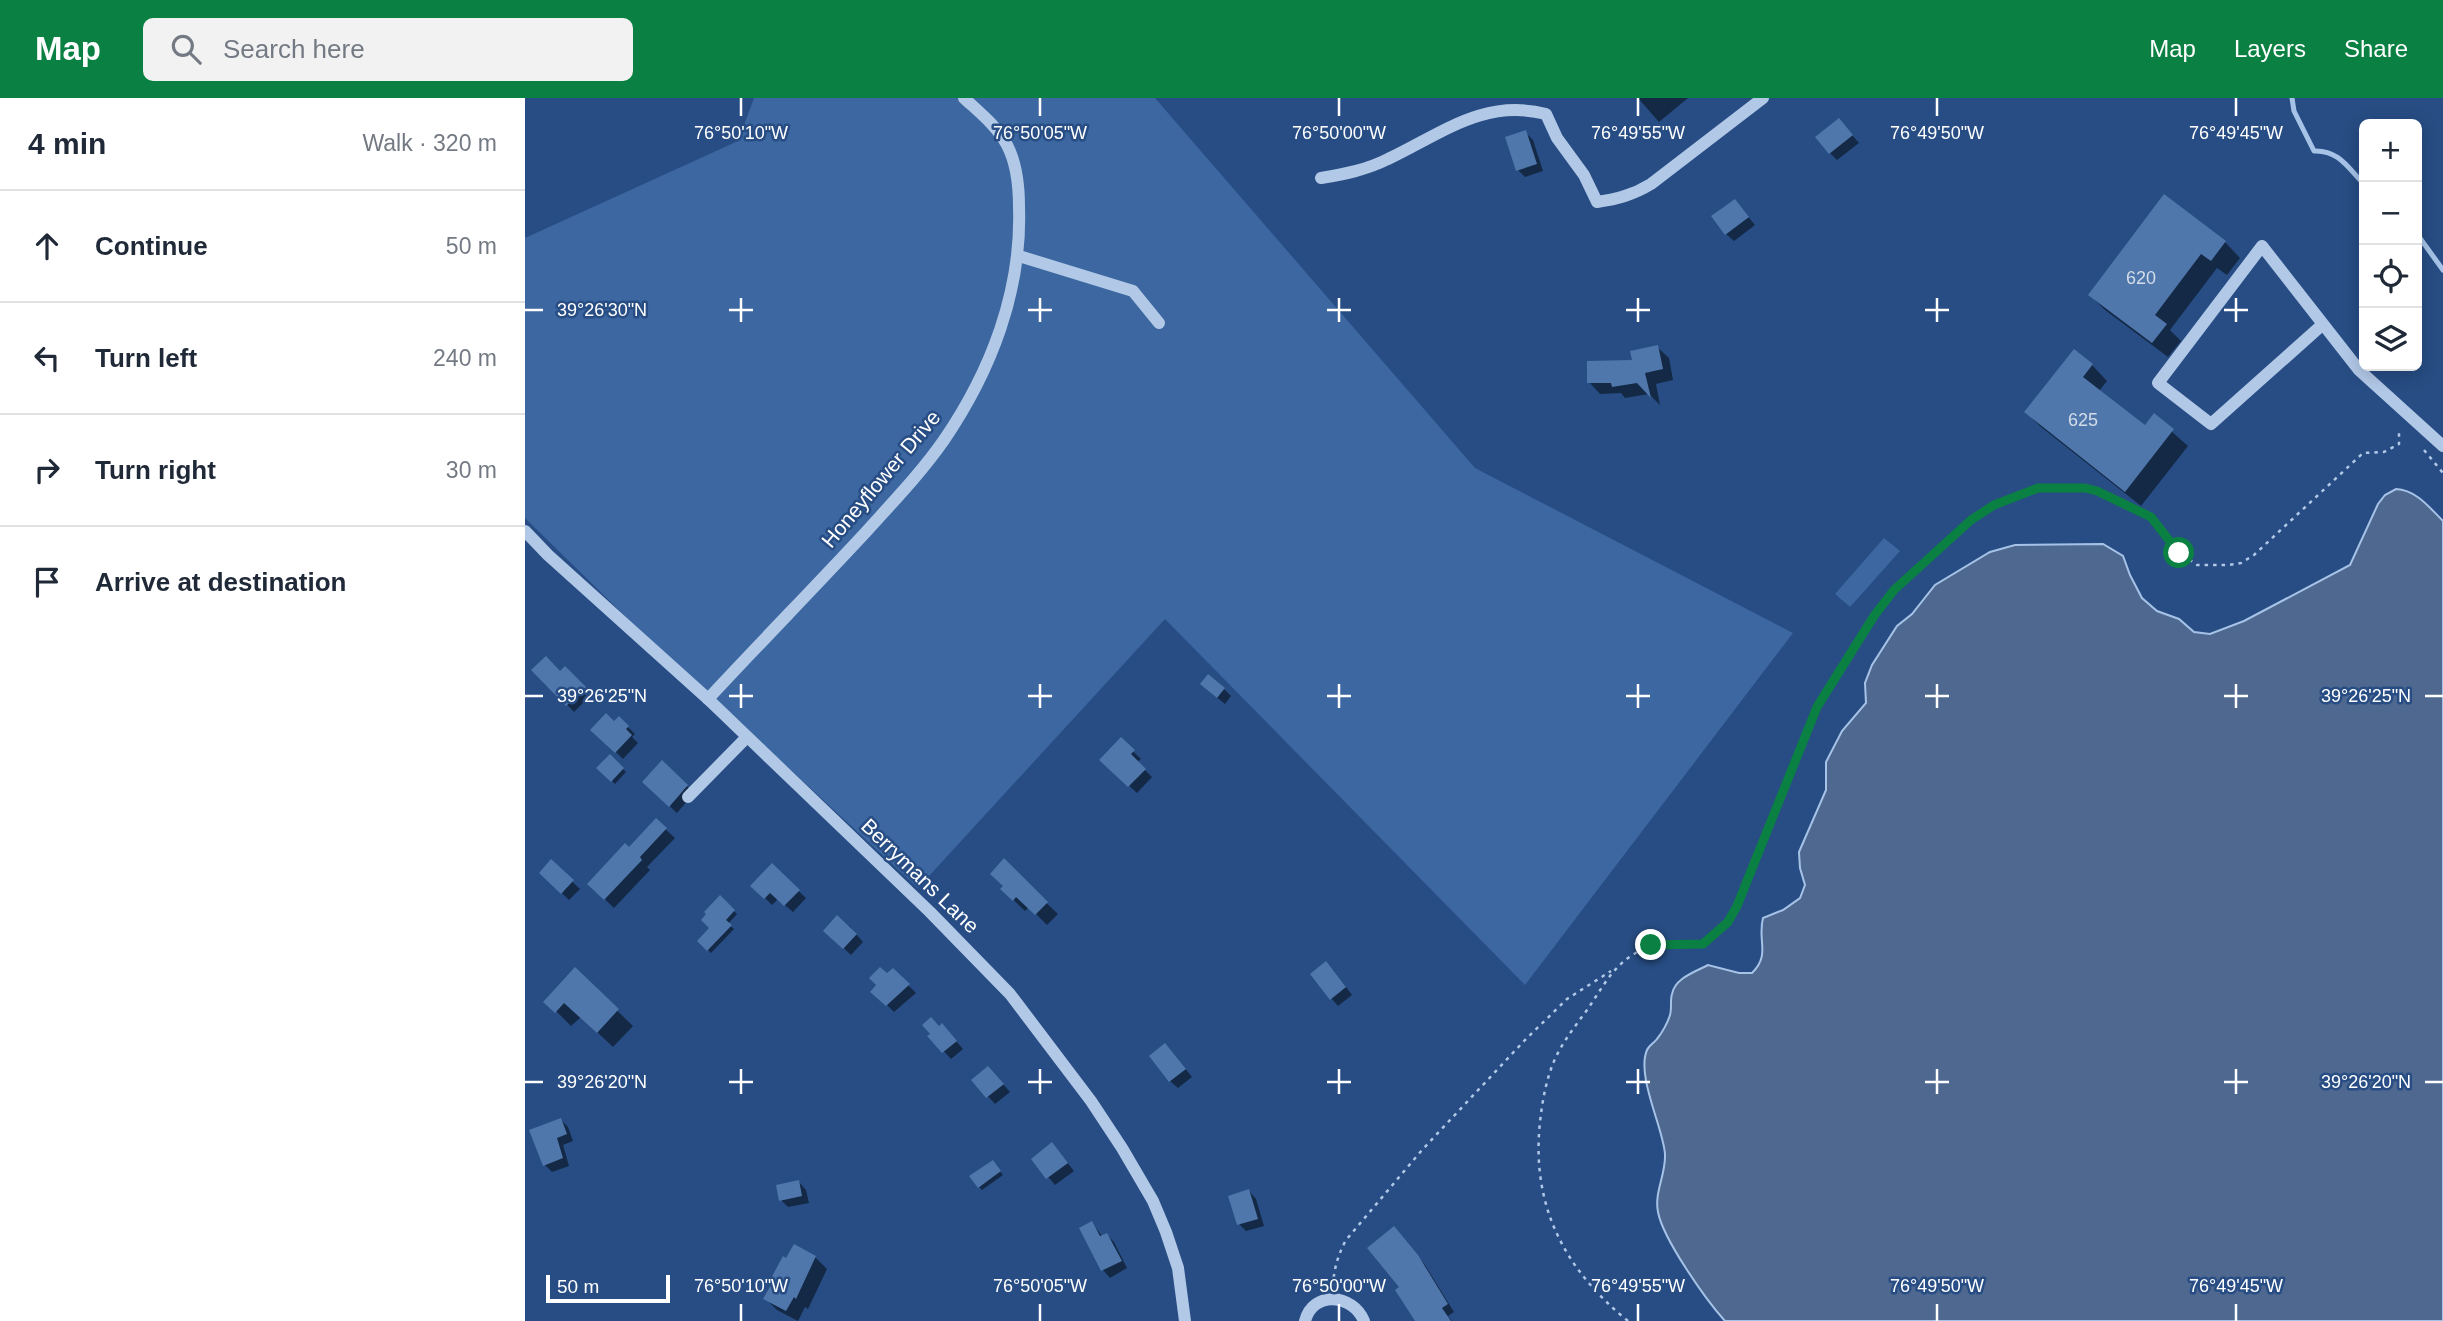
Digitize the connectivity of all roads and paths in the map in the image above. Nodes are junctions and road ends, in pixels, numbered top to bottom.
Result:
1 (964, 98) edge
2 (1763, 98) edge
3 (1321, 178) dead end
4 (1019, 256) junction
5 (1159, 323) dead end
6 (2322, 325) junction
7 (2399, 432) dead end
8 (2443, 446) edge
9 (525, 531) edge
10 (708, 699) junction
11 (747, 737) junction
12 (688, 797) dead end
13 (1613, 969) junction
14 (1333, 1299) junction
15 (1185, 1321) edge
16 (1305, 1321) edge
17 (1364, 1321) edge
18 (1628, 1321) edge

1 - 4 street, Honeyflower Drive
2 - 3 street
4 - 5 street
4 - 10 street, Honeyflower Drive
6 - 6 street
6 - 8 street
7 - 13 path
9 - 10 street, Berrymans Lane
10 - 11 street, Berrymans Lane
11 - 12 street
11 - 15 street, Berrymans Lane
13 - 14 path
13 - 18 path
14 - 16 street
14 - 17 street

